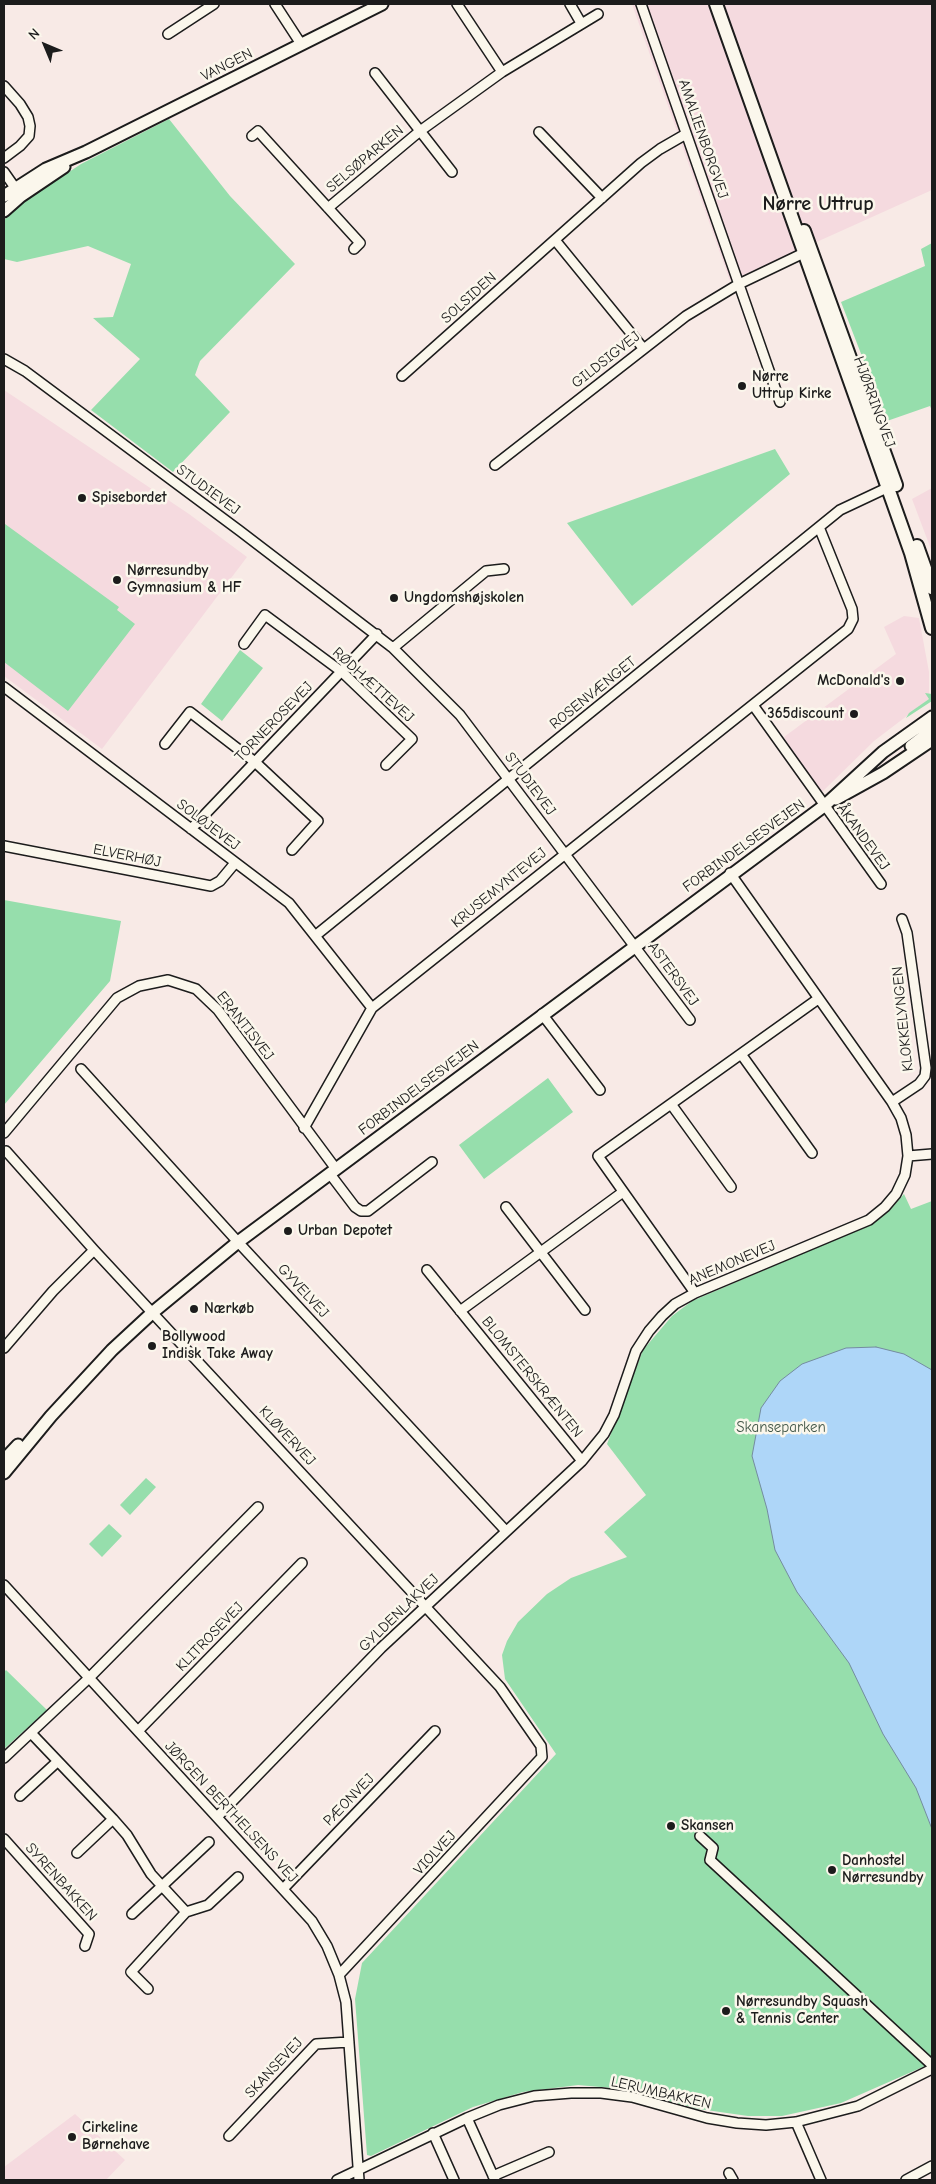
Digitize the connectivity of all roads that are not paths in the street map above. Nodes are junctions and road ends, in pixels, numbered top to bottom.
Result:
1 (214, 4) edge
2 (275, 4) edge
3 (382, 4) edge
4 (457, 4) edge
5 (570, 4) edge
6 (641, 4) edge
7 (717, 4) edge
8 (598, 14) dead end
9 (581, 24) junction
10 (168, 34) dead end
11 (301, 44) junction
12 (502, 72) junction
13 (376, 73) dead end
14 (4, 86) edge
15 (420, 131) junction
16 (539, 132) dead end
17 (686, 134) junction
18 (252, 136) dead end
19 (4, 158) edge
20 (4, 172) edge
21 (452, 172) dead end
22 (18, 192) junction
23 (4, 196) edge
24 (602, 198) junction
25 (328, 208) junction
26 (4, 211) edge
27 (555, 240) junction
28 (354, 249) dead end
29 (807, 252) junction
30 (739, 284) junction
31 (643, 348) junction
32 (4, 359) edge
33 (402, 376) dead end
34 (780, 402) dead end
35 (495, 465) dead end
36 (892, 485) junction
37 (819, 527) junction
38 (504, 569) dead end
39 (932, 588) edge
40 (932, 628) edge
41 (376, 634) junction
42 (244, 644) dead end
43 (393, 648) junction
44 (342, 672) junction
45 (4, 687) edge
46 (752, 705) junction
47 (932, 717) edge
48 (932, 730) edge
49 (932, 740) edge
50 (165, 744) dead end
51 (255, 762) junction
52 (386, 765) dead end
53 (864, 768) junction
54 (878, 776) junction
55 (509, 779) junction
56 (824, 806) junction
57 (191, 829) junction
58 (4, 846) edge
59 (292, 850) dead end
60 (565, 853) junction
61 (235, 863) junction
62 (730, 873) junction
63 (881, 884) dead end
64 (902, 919) dead end
65 (315, 936) junction
66 (635, 945) junction
67 (818, 999) junction
68 (372, 1008) junction
69 (542, 1014) junction
70 (690, 1020) dead end
71 (741, 1054) junction
72 (81, 1069) dead end
73 (600, 1090) dead end
74 (892, 1102) junction
75 (671, 1104) junction
76 (304, 1128) junction
77 (4, 1133) edge
78 (6, 1151) dead end
79 (812, 1153) dead end
80 (932, 1154) edge
81 (908, 1156) junction
82 (432, 1162) dead end
83 (333, 1171) junction
84 (731, 1187) dead end
85 (623, 1192) junction
86 (506, 1207) dead end
87 (238, 1242) junction
88 (94, 1250) junction
89 (541, 1251) junction
90 (427, 1270) dead end
91 (696, 1293) junction
92 (585, 1310) dead end
93 (460, 1311) junction
94 (152, 1313) junction
95 (4, 1348) edge
96 (51, 1416) junction
97 (604, 1434) joint
98 (4, 1460) edge
99 (582, 1460) junction
100 (4, 1473) edge
101 (258, 1507) dead end
102 (506, 1531) junction
103 (302, 1563) dead end
104 (4, 1585) edge
105 (425, 1606) junction
106 (89, 1678) junction
107 (138, 1731) junction
108 (435, 1731) dead end
109 (31, 1733) junction
110 (541, 1746) joint
111 (4, 1758) edge
112 (57, 1762) junction
113 (20, 1796) dead end
114 (217, 1816) junction
115 (113, 1819) junction
116 (700, 1836) dead end
117 (4, 1839) edge
118 (209, 1842) dead end
119 (77, 1853) dead end
120 (238, 1877) dead end
121 (162, 1886) junction
122 (283, 1889) junction
123 (186, 1912) junction
124 (132, 1914) dead end
125 (84, 1946) dead end
126 (339, 1975) junction
127 (148, 1989) dead end
128 (349, 2042) junction
129 (932, 2065) edge
130 (932, 2069) edge
131 (467, 2118) junction
132 (796, 2122) junction
133 (433, 2133) junction
134 (229, 2136) dead end
135 (549, 2152) dead end
136 (932, 2166) edge
137 (358, 2170) junction
138 (494, 2178) edge
139 (337, 2180) edge
140 (359, 2180) edge
141 (454, 2180) edge
142 (821, 2180) edge
143 (906, 2180) edge

1 - 10 street
2 - 11 street
3 - 11 street, VANGEN
4 - 12 street
5 - 9 street
6 - 17 street, AMALIENBORGVEJ
7 - 29 main road, HJØRRINGVEJ
8 - 9 street, SELSØPARKEN
9 - 12 street, SELSØPARKEN
11 - 22 street, VANGEN
12 - 15 street, SELSØPARKEN
13 - 15 street, SELSØPARKEN
14 - 19 street
15 - 21 street, SELSØPARKEN
15 - 25 street, SELSØPARKEN
16 - 24 street
17 - 24 street, SOLSIDEN
17 - 30 street, AMALIENBORGVEJ
18 - 25 street, SELSØPARKEN
20 - 22 street
22 - 23 street, VANGEN
22 - 26 street, VANGEN
24 - 27 street, SOLSIDEN
25 - 28 street, SELSØPARKEN
27 - 31 street
27 - 33 street, SOLSIDEN
29 - 30 street
29 - 36 main road, HJØRRINGVEJ
30 - 31 street, GILDSIGVEJ
30 - 34 street, AMALIENBORGVEJ
31 - 35 street, GILDSIGVEJ
32 - 41 street, STUDIEVEJ
36 - 37 street, ROSENVÆNGET
36 - 39 main road, HJØRRINGVEJ
36 - 40 main road, HJØRRINGVEJ
37 - 46 street, KRUSEMYNTEVEJ
37 - 55 street, ROSENVÆNGET
38 - 43 street
41 - 43 street, STUDIEVEJ
41 - 44 street, TORNEROSEVEJ
42 - 44 street, RØDHÆTTEVEJ
43 - 55 street, STUDIEVEJ
44 - 51 street, TORNEROSEVEJ
44 - 52 street, RØDHÆTTEVEJ
45 - 57 street, SOLØJEVEJ
46 - 56 street
46 - 60 street, KRUSEMYNTEVEJ
47 - 53 street, FORBINDELSESVEJEN
48 - 54 street
49 - 54 street, FORBINDELSESVEJEN
50 - 51 street
51 - 57 street, TORNEROSEVEJ
51 - 59 street
53 - 54 street
53 - 56 street, FORBINDELSESVEJEN
54 - 56 street, FORBINDELSESVEJEN
55 - 60 street, STUDIEVEJ
55 - 65 street, ROSENVÆNGET
56 - 62 street, FORBINDELSESVEJEN
56 - 63 street, ÅKANDEVEJ
57 - 61 street, SOLØJEVEJ
58 - 61 street, ELVERHØJ
60 - 66 street, STUDIEVEJ
60 - 68 street, KRUSEMYNTEVEJ
61 - 65 street, SOLØJEVEJ
62 - 66 street, FORBINDELSESVEJEN
62 - 67 street, ANEMONEVEJ
64 - 74 street, KLOKKELYNGEN
65 - 68 street, SOLØJEVEJ
66 - 69 street, FORBINDELSESVEJEN
66 - 70 street, ASTERSVEJ
67 - 71 street
67 - 74 street, ANEMONEVEJ
68 - 76 street, KRUSEMYNTEVEJ
69 - 73 street
69 - 83 street, FORBINDELSESVEJEN
71 - 75 street
71 - 79 street
72 - 87 street, GYVELVEJ
74 - 81 street, ANEMONEVEJ
75 - 84 street
75 - 85 street
76 - 77 street, ERANTISVEJ
76 - 83 street, ERANTISVEJ
78 - 88 street, KLØVERVEJ
80 - 81 street
81 - 91 street, ANEMONEVEJ
82 - 83 street, ERANTISVEJ
83 - 87 street, FORBINDELSESVEJEN
85 - 89 street, BLOMSTERSKRÆNTEN
85 - 91 street
86 - 89 street
87 - 94 street, FORBINDELSESVEJEN
87 - 102 street, GYVELVEJ
88 - 94 street, KLØVERVEJ
88 - 95 street
89 - 92 street
89 - 93 street, BLOMSTERSKRÆNTEN
90 - 93 street, BLOMSTERSKRÆNTEN
91 - 97 street, ANEMONEVEJ
93 - 99 street, BLOMSTERSKRÆNTEN
94 - 96 street, FORBINDELSESVEJEN
94 - 105 street, KLØVERVEJ
96 - 98 street, FORBINDELSESVEJEN
96 - 100 street, FORBINDELSESVEJEN
97 - 99 street, GYLDENLAKVEJ
99 - 102 street, GYLDENLAKVEJ
101 - 106 street
102 - 105 street, GYLDENLAKVEJ
103 - 107 street, KLITROSEVEJ
104 - 106 street, JØRGEN BERTHELSENS VEJ
105 - 110 street, KLØVERVEJ
105 - 114 street, GYLDENLAKVEJ
106 - 107 street, JØRGEN BERTHELSENS VEJ
106 - 109 street
107 - 114 street, JØRGEN BERTHELSENS VEJ
108 - 122 street, PÆONVEJ
109 - 111 street
109 - 112 street
110 - 126 street, VIOLVEJ
112 - 113 street
112 - 115 street
114 - 122 street, JØRGEN BERTHELSENS VEJ
115 - 119 street
115 - 121 street
116 - 129 street
117 - 125 street, SYRENBAKKEN
118 - 121 street
120 - 123 street
121 - 123 street
121 - 124 street
122 - 126 street, JØRGEN BERTHELSENS VEJ
123 - 127 street
126 - 128 street
128 - 134 street, SKANSEVEJ
128 - 137 street
130 - 132 street, LERUMBAKKEN
131 - 132 street, LERUMBAKKEN
131 - 133 street, LERUMBAKKEN
131 - 138 street
132 - 142 street
133 - 137 street, LERUMBAKKEN
133 - 141 street
135 - 138 street
136 - 143 street
137 - 139 street, LERUMBAKKEN
137 - 140 street

